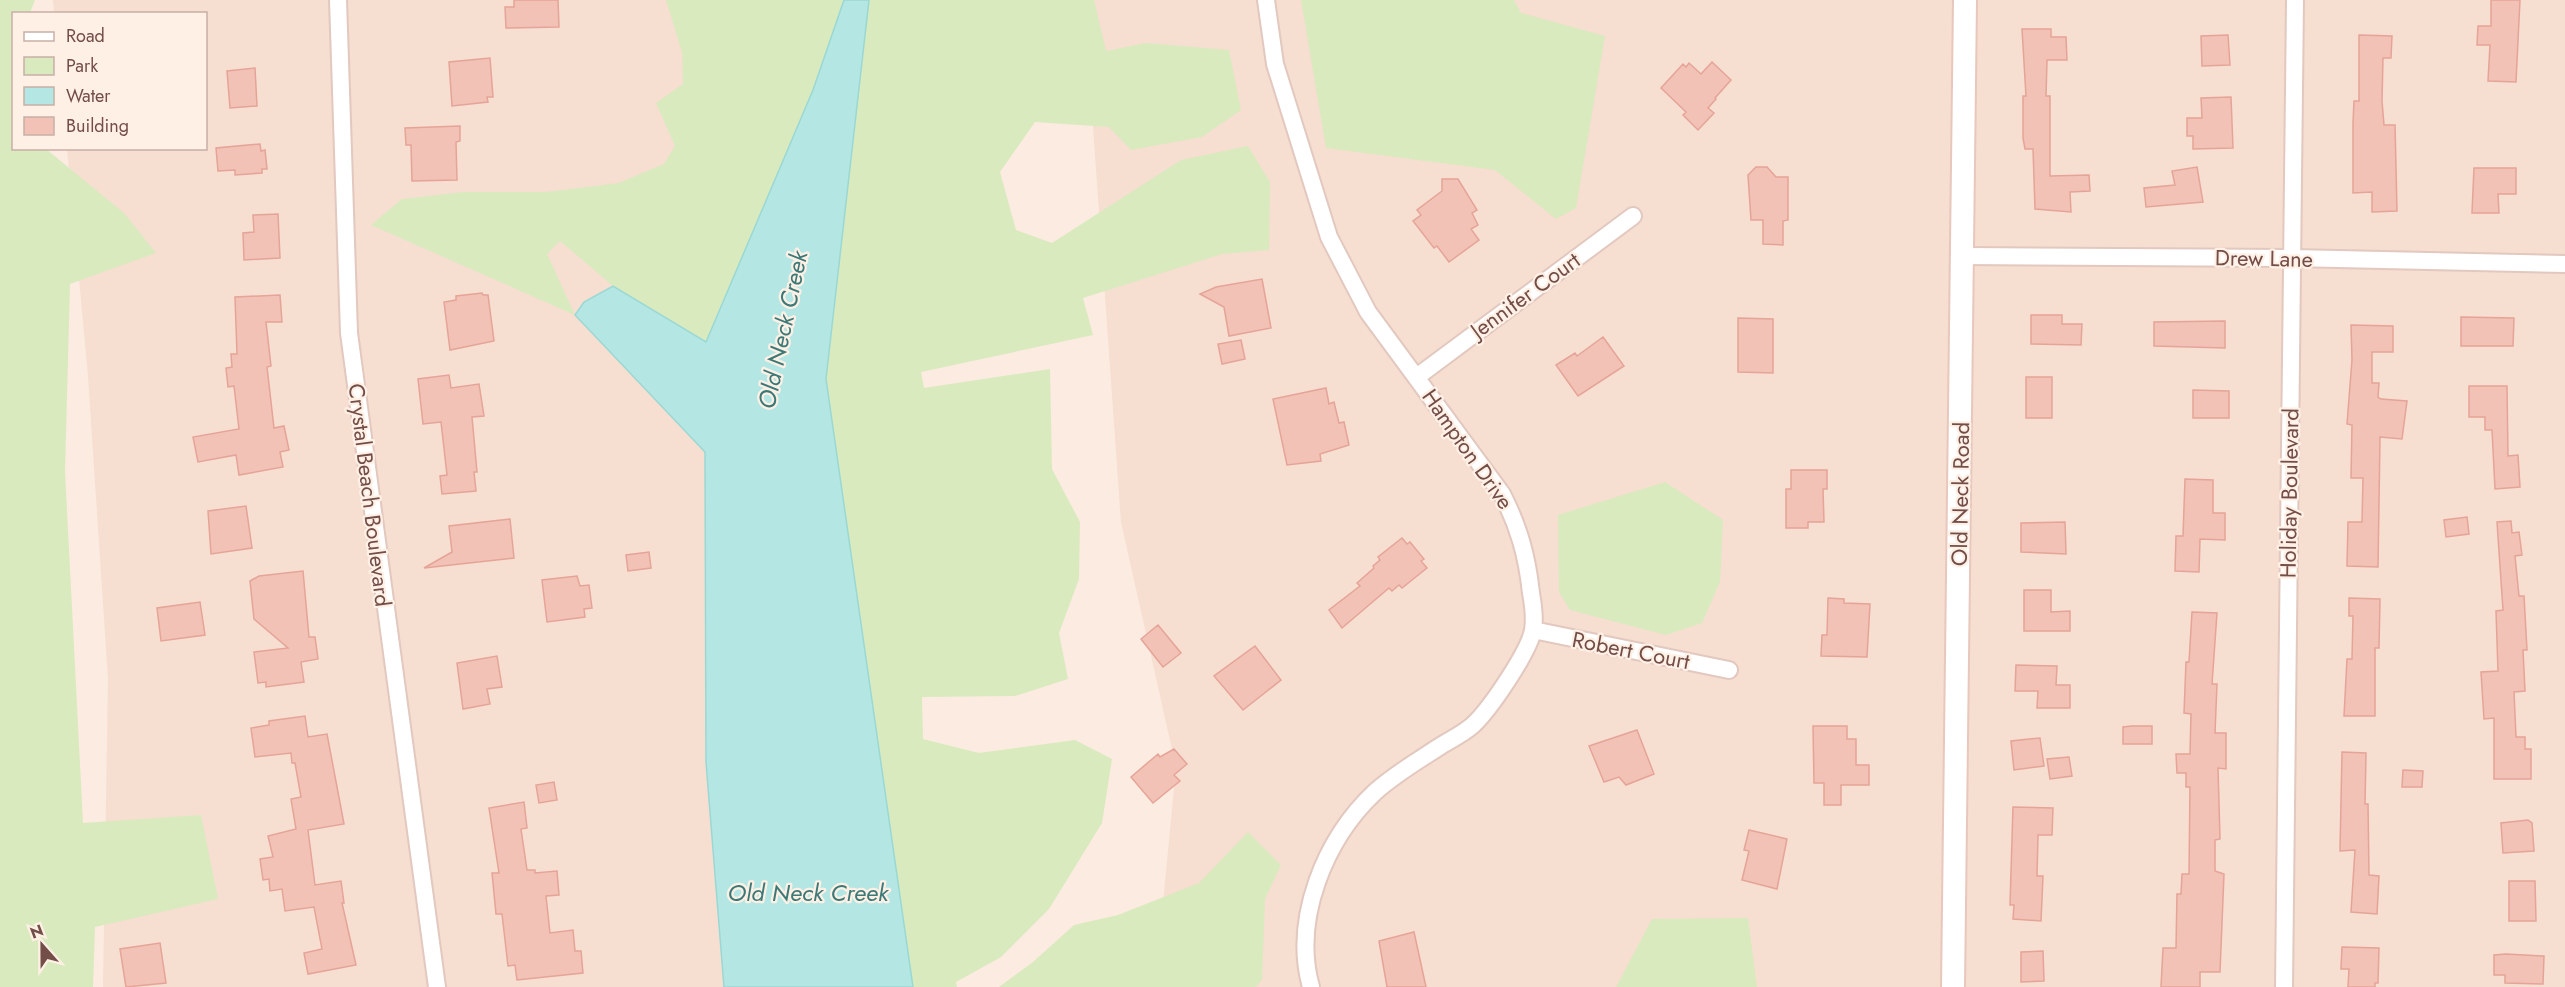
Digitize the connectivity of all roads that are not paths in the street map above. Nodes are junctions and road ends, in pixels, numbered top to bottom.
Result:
1 (338, 0) edge
2 (1266, 0) edge
3 (1965, 0) edge
4 (2295, 0) edge
5 (1633, 216) dead end
6 (1963, 256) junction
7 (2292, 258) junction
8 (2565, 264) edge
9 (1418, 376) junction
10 (1533, 630) junction
11 (1729, 670) dead end
12 (437, 987) edge
13 (1311, 987) edge
14 (1953, 987) edge
15 (2284, 987) edge

1 - 12 street, Crystal Beach Boulevard
2 - 9 street, Hampton Drive
3 - 6 street, Old Neck Road
4 - 7 street, Holiday Boulevard
5 - 9 street, Jennifer Court
6 - 7 street, Drew Lane
6 - 14 street, Old Neck Road
7 - 8 street, Drew Lane
7 - 15 street, Holiday Boulevard
9 - 10 street, Hampton Drive
10 - 11 street, Robert Court
10 - 13 street

